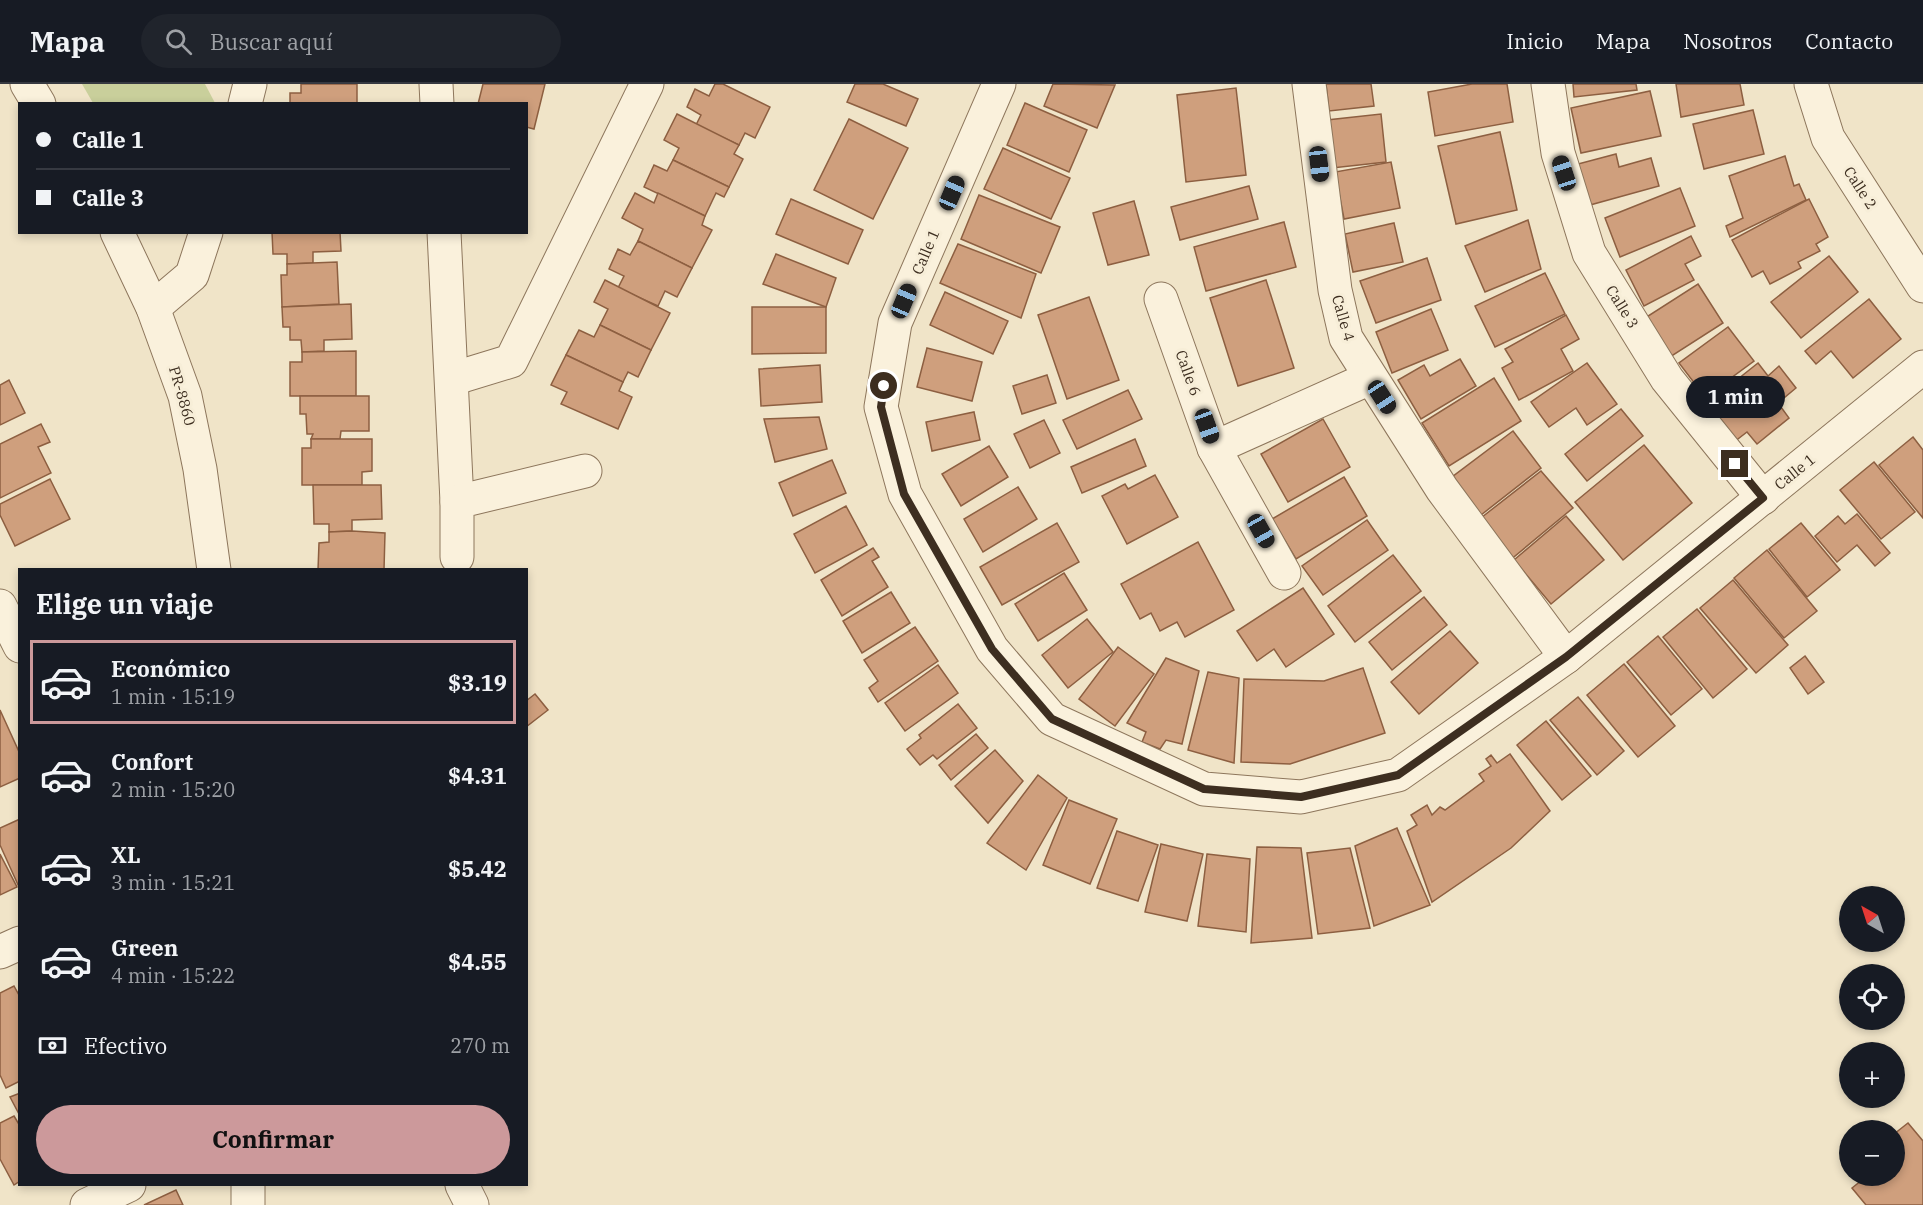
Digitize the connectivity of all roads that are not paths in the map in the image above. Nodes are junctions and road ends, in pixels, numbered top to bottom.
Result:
1 (27, 84) edge
2 (250, 84) edge
3 (436, 84) edge
4 (648, 84) edge
5 (999, 84) edge
6 (1309, 84) edge
7 (1548, 84) edge
8 (1811, 84) edge
9 (38, 102) edge
10 (246, 102) edge
11 (437, 102) edge
12 (118, 234) edge
13 (205, 234) edge
14 (444, 234) edge
15 (1923, 286) edge
16 (1161, 299) dead end
17 (153, 308) junction
18 (1923, 367) edge
19 (1370, 378) junction
20 (452, 379) junction
21 (1215, 447) junction
22 (585, 471) dead end
23 (1763, 498) junction
24 (457, 502) junction
25 (457, 557) dead end
26 (214, 568) edge
27 (1284, 573) dead end
28 (0, 606) edge
29 (18, 642) edge
30 (18, 653) edge
31 (1566, 657) junction
32 (0, 661) edge
33 (18, 944) edge
34 (0, 952) edge
35 (127, 1186) edge
36 (248, 1186) edge
37 (462, 1186) edge
38 (87, 1205) edge
39 (248, 1205) edge
40 (472, 1205) edge

1 - 9 street
2 - 10 street
3 - 11 street
4 - 20 street
5 - 31 street, Calle 1
6 - 19 street, Calle 4
7 - 23 street, Calle 3
8 - 15 street, Calle 2
12 - 17 street, PR-8860 / PR-8860
13 - 17 street
14 - 20 street
16 - 21 street, Calle 6
17 - 26 street, PR-8860 / PR-8860
18 - 23 street, Calle 1
19 - 21 street
19 - 31 street, Calle 4
20 - 24 street
21 - 27 street, Calle 6
22 - 24 street
23 - 31 street, Calle 1
24 - 25 street
28 - 29 street
30 - 32 street
33 - 34 street
35 - 38 street
36 - 39 street
37 - 40 street

